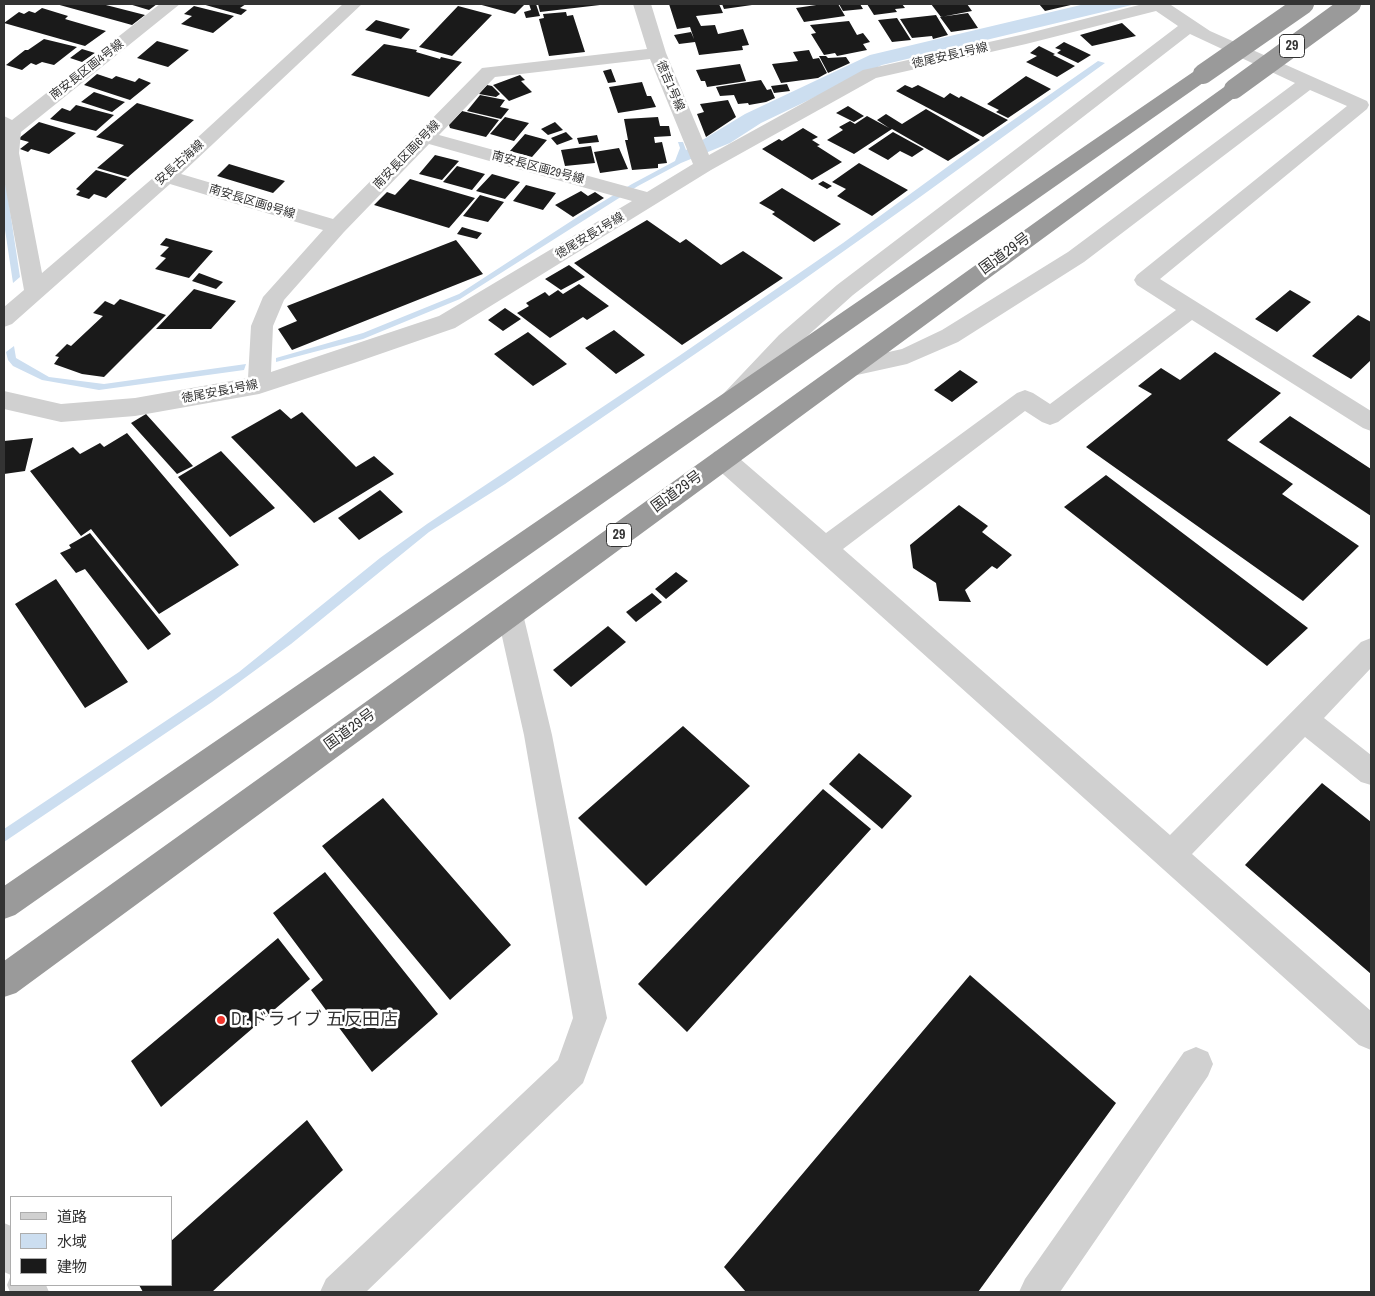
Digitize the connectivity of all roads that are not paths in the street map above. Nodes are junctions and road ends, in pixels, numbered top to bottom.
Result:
1 (171, 4) edge
2 (353, 4) edge
3 (642, 4) edge
4 (1159, 4) edge
5 (1304, 4) edge
6 (1351, 4) edge
7 (1189, 26) junction
8 (656, 53) junction
9 (1308, 82) junction
10 (6, 129) edge
11 (425, 137) junction
12 (704, 166) junction
13 (166, 176) junction
14 (650, 199) junction
15 (337, 227) junction
16 (34, 291) junction
17 (1192, 309) junction
18 (4, 320) edge
19 (848, 368) junction
20 (259, 385) junction
21 (4, 400) edge
22 (730, 402) junction
23 (1371, 422) edge
24 (723, 460) junction
25 (825, 548) junction
26 (510, 614) junction
27 (1371, 650) edge
28 (1303, 719) junction
29 (1371, 772) edge
30 (1172, 854) junction
31 (4, 904) edge
32 (4, 981) edge
33 (1371, 1033) edge
34 (1196, 1064) dead end
35 (4, 1241) edge
36 (10, 1254) edge
37 (339, 1292) edge
38 (1038, 1292) edge

1 - 10 street, 南安長区画4号線
2 - 13 street, 安長古海線
3 - 8 street, 徳吉1号線
4 - 7 street
4 - 12 street, 徳尾安長1号線
5 - 22 highway, 29, bridge
6 - 19 highway, 国道29号 / 29, bridge
7 - 9 street
7 - 22 street
8 - 11 street, 南安長区画6号線
8 - 12 street, 徳吉1号線
9 - 17 street
9 - 19 street
10 - 16 street
11 - 14 street, 南安長区画29号線
11 - 15 street, 南安長区画6号線
12 - 14 street, 徳尾安長1号線
13 - 15 street, 南安長区画9号線
13 - 16 street, 安長古海線
14 - 20 street, 徳尾安長1号線
15 - 20 street, 南安長区画6号線
16 - 18 street, 安長古海線
17 - 23 street
17 - 25 street
19 - 24 highway, 国道29号 / 29
20 - 21 street, 徳尾安長1号線
22 - 31 highway, 29
24 - 25 street
24 - 26 highway, 国道29号 / 29
25 - 30 street
26 - 32 highway, 国道29号 / 29
26 - 37 street
27 - 28 street
28 - 29 street
28 - 30 street
30 - 33 street
34 - 38 street
35 - 36 street

